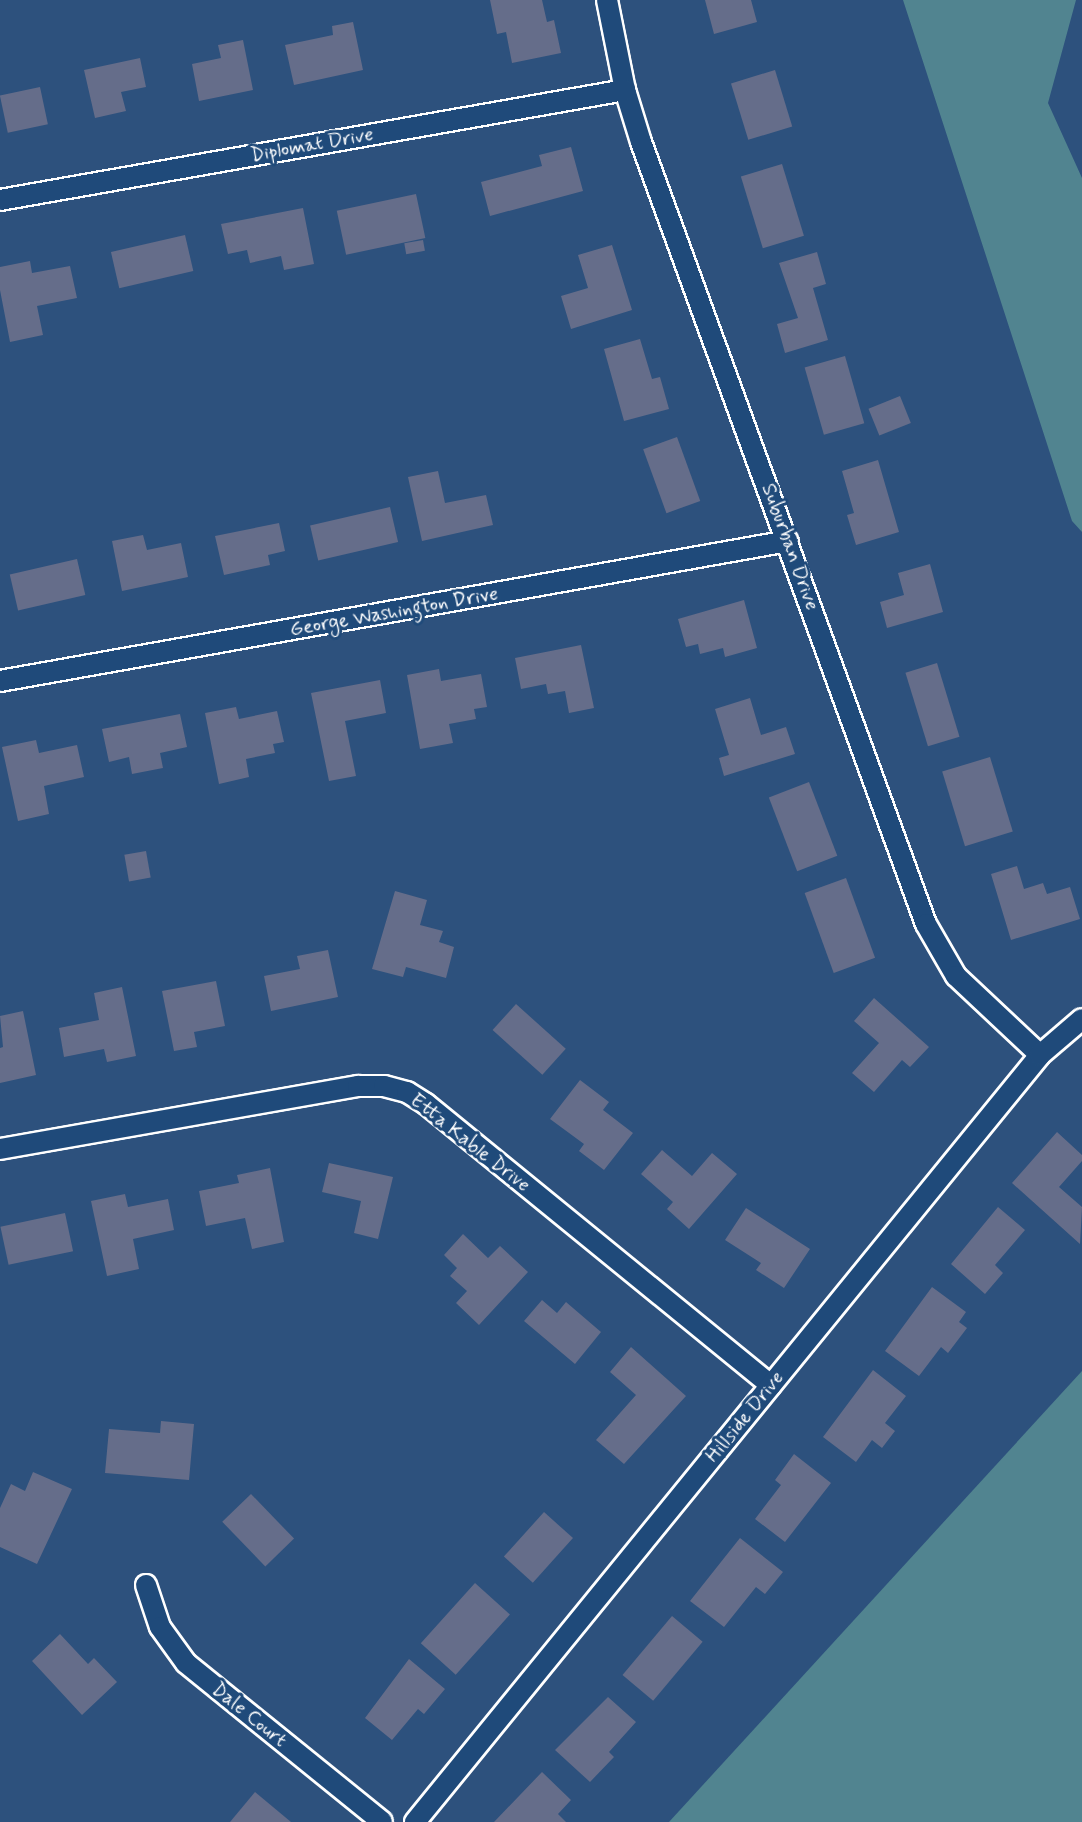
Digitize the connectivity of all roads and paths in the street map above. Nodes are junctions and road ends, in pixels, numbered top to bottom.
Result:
1 (607, 0) edge
2 (625, 90) junction
3 (0, 200) edge
4 (788, 541) junction
5 (0, 681) edge
6 (1082, 1019) edge
7 (1040, 1055) junction
8 (0, 1149) edge
9 (771, 1385) junction
10 (146, 1585) dead end
11 (382, 1822) edge
12 (414, 1822) edge

1 - 2 street, Suburban Drive
2 - 3 street, Diplomat Drive
2 - 4 street, Suburban Drive
4 - 5 street, George Washington Drive
4 - 7 street, Suburban Drive
6 - 7 street, Hillside Drive
7 - 9 street, Hillside Drive
8 - 9 street, Etta Kable Drive
9 - 12 street, Hillside Drive
10 - 11 street, Dale Court

